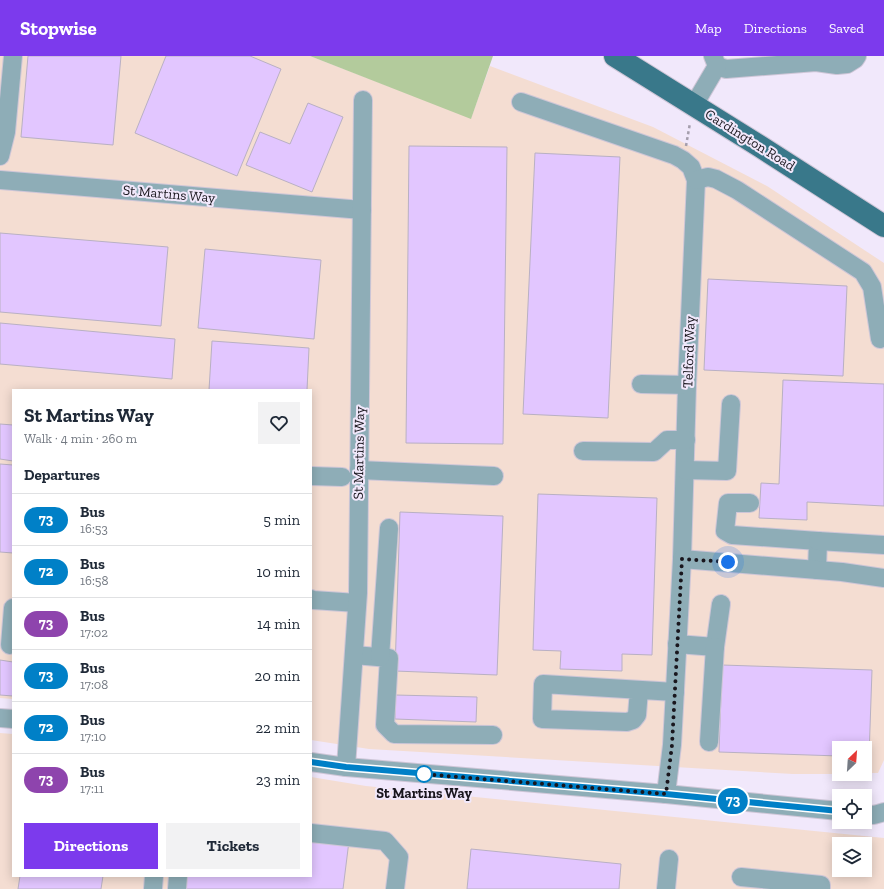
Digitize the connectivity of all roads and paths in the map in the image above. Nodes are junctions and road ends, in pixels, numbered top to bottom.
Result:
1 (14, 56) edge
2 (615, 56) edge
3 (856, 56) edge
4 (715, 61) edge
5 (363, 100) dead end
6 (521, 102) dead end
7 (694, 105) junction
8 (0, 156) edge
9 (679, 158) junction
10 (0, 180) edge
11 (696, 180) junction
12 (362, 210) junction
13 (884, 226) edge
14 (880, 339) dead end
15 (641, 384) dead end
16 (687, 385) junction
17 (731, 404) dead end
18 (686, 440) junction
19 (583, 451) dead end
20 (359, 470) junction
21 (685, 470) junction
22 (312, 476) edge
23 (494, 476) dead end
24 (342, 477) dead end
25 (750, 503) dead end
26 (390, 528) dead end
27 (818, 541) junction
28 (884, 545) edge
29 (682, 559) junction
30 (817, 570) junction
31 (884, 578) edge
32 (312, 600) edge
33 (357, 603) junction
34 (721, 604) dead end
35 (12, 615) edge
36 (677, 644) junction
37 (8, 645) edge
38 (715, 647) junction
39 (354, 655) junction
40 (380, 657) junction
41 (639, 690) junction
42 (675, 692) junction
43 (0, 718) edge
44 (12, 719) edge
45 (493, 734) dead end
46 (709, 742) dead end
47 (312, 762) edge
48 (346, 767) junction
49 (666, 794) junction
50 (832, 811) edge
51 (312, 833) edge
52 (669, 859) dead end
53 (154, 877) edge
54 (178, 877) edge
55 (741, 877) dead end
56 (153, 889) edge
57 (177, 889) edge
58 (395, 889) edge
59 (666, 889) edge
60 (821, 889) edge

1 - 8 street
2 - 7 main road, Cardington Road
3 - 4 street
4 - 7 street
5 - 12 street, St Martins Way
6 - 9 street
7 - 9 path
7 - 13 main road, Cardington Road
9 - 11 street
10 - 12 street, St Martins Way
11 - 14 street
11 - 16 street, Telford Way
12 - 20 street, St Martins Way
15 - 16 street
16 - 18 street, Telford Way
17 - 21 street
18 - 19 street
18 - 21 street, Telford Way
20 - 23 street
20 - 33 street, St Martins Way
21 - 29 street, Telford Way
22 - 24 street
25 - 27 street
26 - 40 street
27 - 28 street
27 - 30 street
29 - 30 street
29 - 36 street, Telford Way
30 - 31 street
32 - 33 street
33 - 39 street, St Martins Way
34 - 38 street
35 - 37 street
36 - 38 street
36 - 42 street, Telford Way
38 - 46 street
39 - 40 street
39 - 48 street, St Martins Way
40 - 45 street
41 - 41 street
41 - 42 street
42 - 49 street, Telford Way
43 - 44 street
47 - 48 street
48 - 49 street
49 - 50 street
51 - 58 street
52 - 59 street
53 - 56 street
54 - 57 street
55 - 60 street

